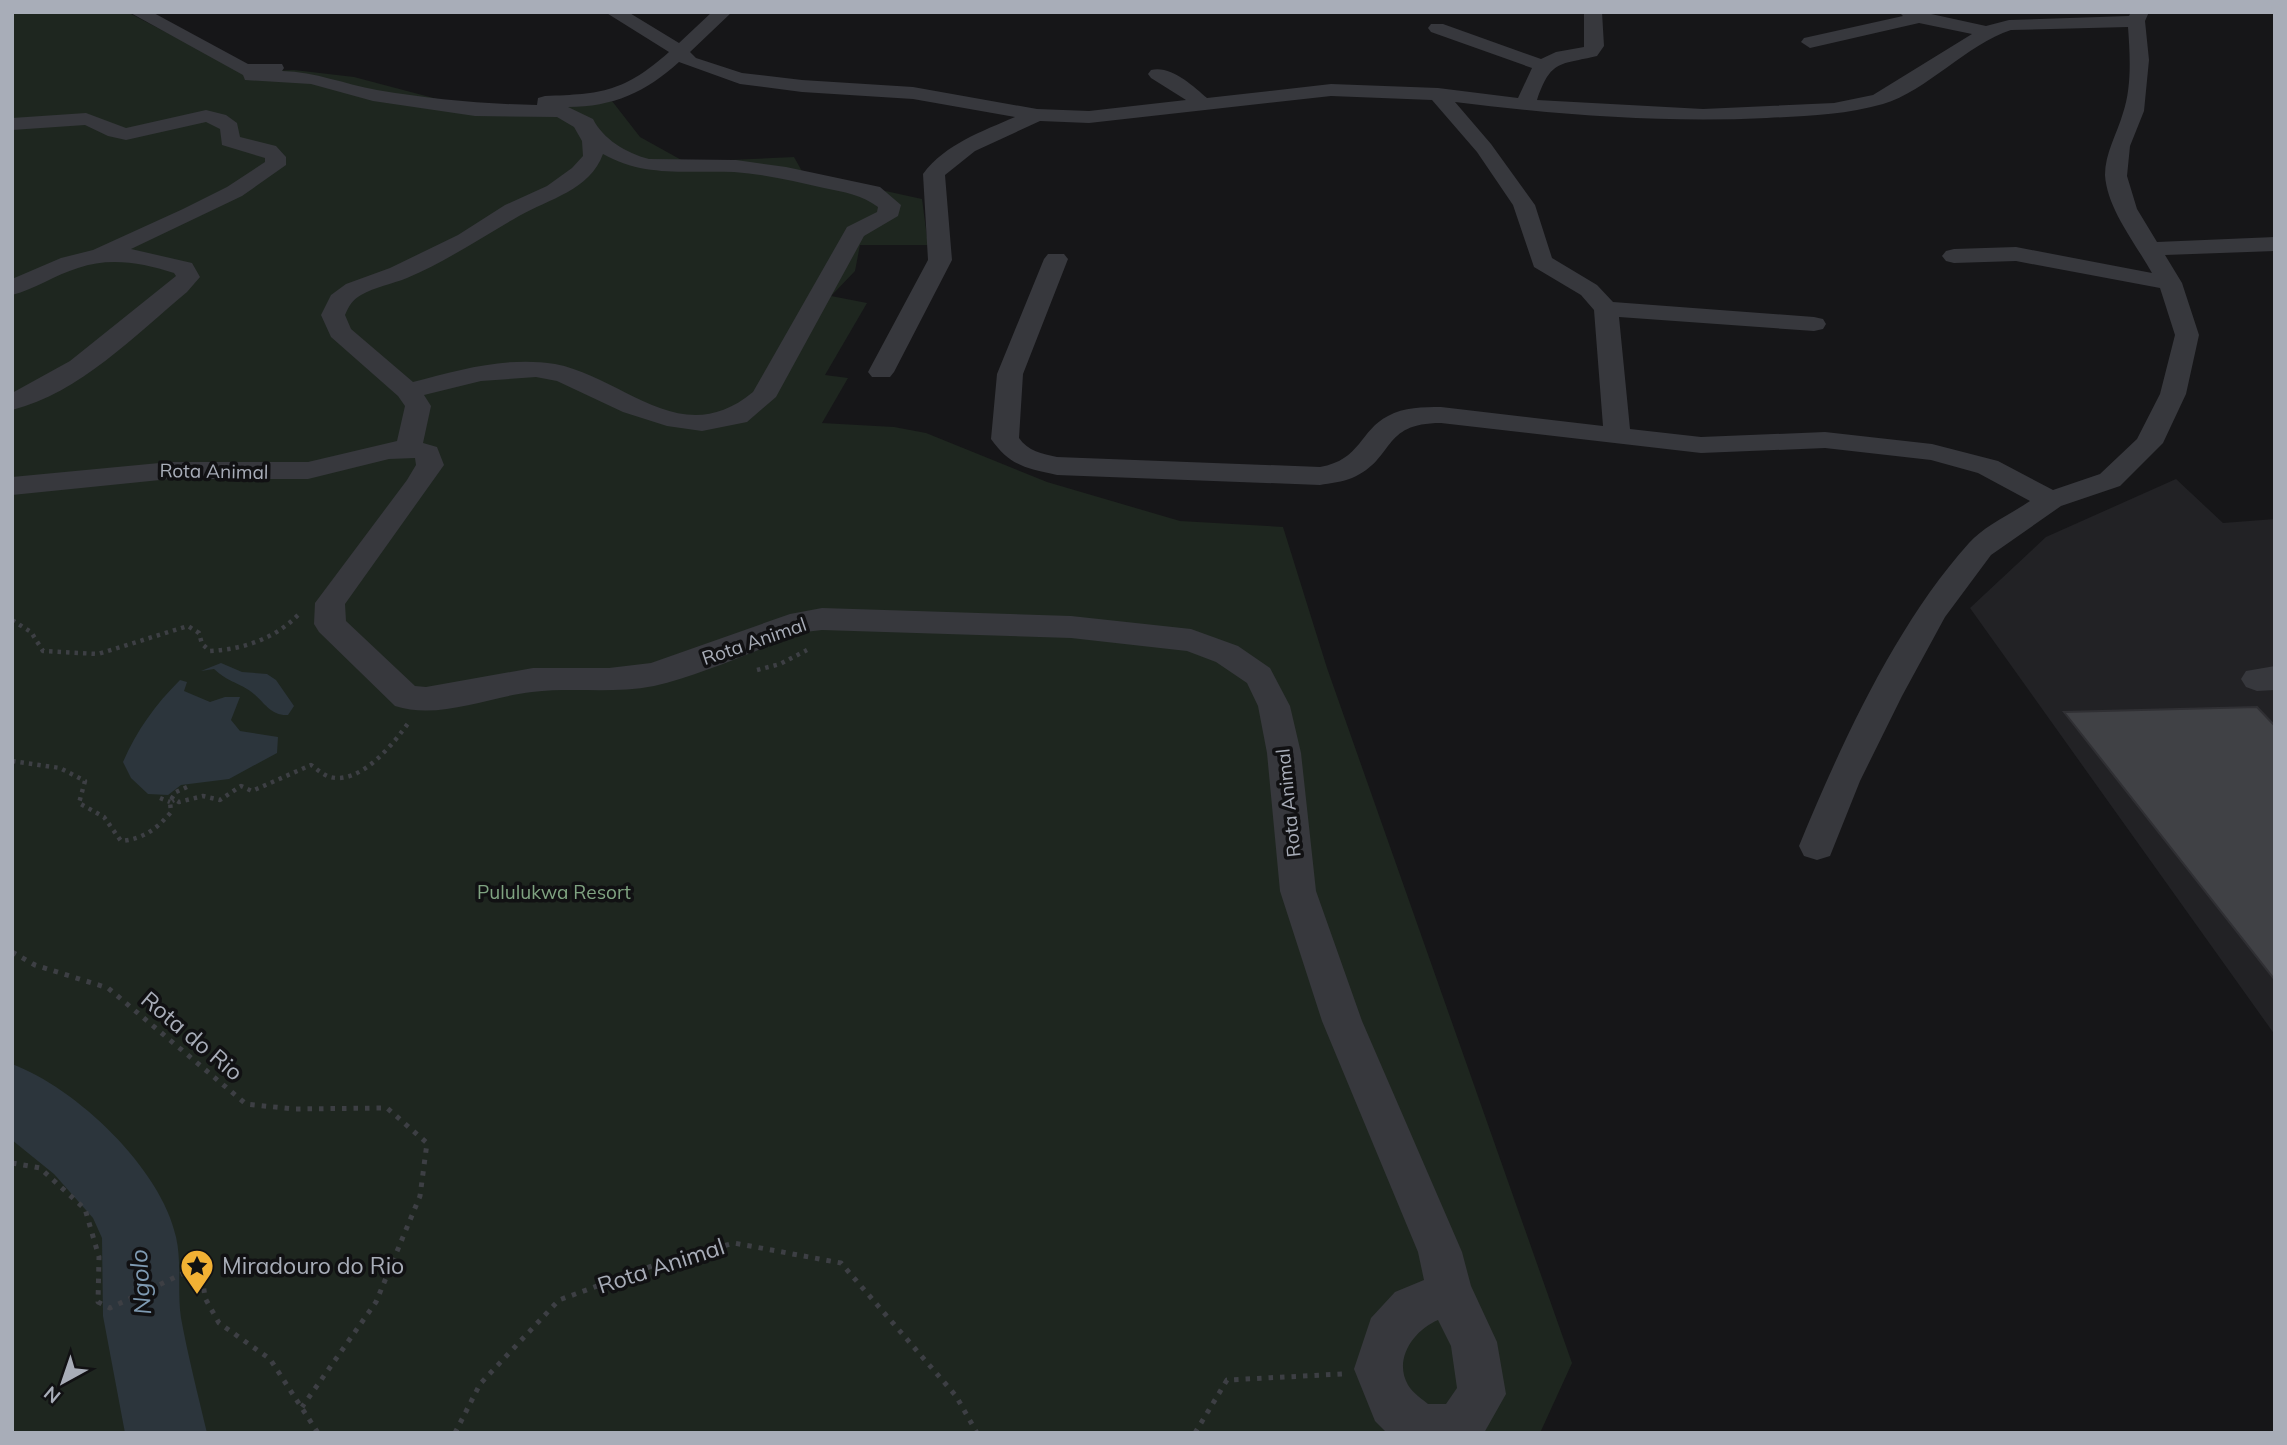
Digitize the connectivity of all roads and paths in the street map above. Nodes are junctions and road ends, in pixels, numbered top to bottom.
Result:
1 (138, 12) edge
2 (614, 12) edge
3 (723, 12) edge
4 (1593, 12) edge
5 (1914, 15) edge
6 (2138, 17) edge
7 (1437, 28) dead end
8 (1987, 32) junction
9 (1810, 42) dead end
10 (678, 50) junction
11 (1541, 65) junction
12 (1158, 75) dead end
13 (252, 76) dead end
14 (1438, 94) junction
15 (611, 97) junction
16 (1203, 105) junction
17 (1525, 105) junction
18 (1037, 115) junction
19 (12, 124) edge
20 (584, 127) junction
21 (649, 166) junction
22 (580, 173) junction
23 (2275, 244) edge
24 (2153, 249) junction
25 (101, 255) junction
26 (1954, 256) dead end
27 (1056, 259) dead end
28 (2170, 283) junction
29 (12, 288) edge
30 (1606, 309) junction
31 (1814, 324) dead end
32 (881, 372) dead end
33 (408, 391) junction
34 (12, 402) edge
35 (1617, 436) junction
36 (410, 446) junction
37 (12, 486) edge
38 (2052, 500) junction
39 (337, 592) junction
40 (12, 620) edge
41 (407, 698) junction
42 (12, 761) edge
43 (187, 787) dead end
44 (160, 798) dead end
45 (172, 801) junction
46 (1817, 846) dead end
47 (12, 952) edge
48 (12, 1163) edge
49 (1449, 1292) junction
50 (1378, 1369) junction
51 (302, 1407) junction
52 (318, 1433) edge
53 (455, 1433) edge
54 (977, 1433) edge
55 (1195, 1433) edge

1 - 15 street
2 - 10 street
3 - 10 street
4 - 11 street
5 - 8 street
5 - 9 street
6 - 8 street
6 - 24 street
7 - 11 street
8 - 17 street
10 - 15 street
10 - 18 street
11 - 17 street
12 - 16 street
13 - 20 street
14 - 16 street
14 - 17 street
14 - 30 street
15 - 20 street
16 - 18 street
18 - 32 street
19 - 25 street
20 - 21 street
20 - 22 street
21 - 22 street
21 - 33 street
22 - 33 street
23 - 24 street
24 - 28 street
25 - 29 street
25 - 34 street
26 - 28 street
27 - 35 street
28 - 38 street
30 - 31 street
30 - 35 street
33 - 36 street
35 - 38 street
36 - 37 street, Rota Animal
36 - 39 street
38 - 46 street
39 - 40 path
39 - 41 street
41 - 45 path
41 - 49 street, Rota Animal
42 - 45 path
43 - 45 path
44 - 45 path
47 - 51 path, Rota do Rio
48 - 51 path
49 - 50 street
49 - 50 street, Rota Animal
50 - 55 path
51 - 52 path
53 - 54 path, Rota Animal

